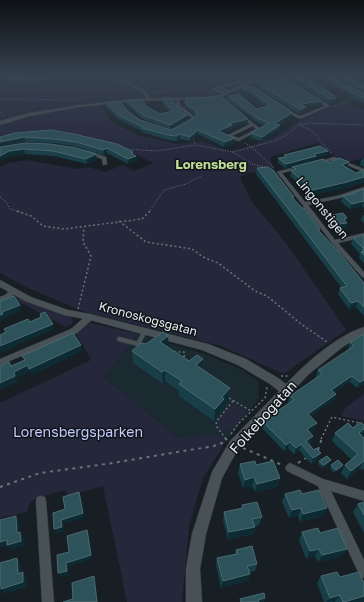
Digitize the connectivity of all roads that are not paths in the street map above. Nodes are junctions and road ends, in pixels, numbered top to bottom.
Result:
1 (128, 103) edge
2 (178, 103) edge
3 (323, 103) edge
4 (280, 107) edge
5 (238, 113) edge
6 (0, 123) edge
7 (252, 125) junction
8 (183, 126) edge
9 (81, 150) edge
10 (105, 164) dead end
11 (364, 171) edge
12 (364, 189) edge
13 (304, 204) junction
14 (364, 235) edge
15 (334, 242) junction
16 (364, 276) edge
17 (0, 283) edge
18 (14, 292) junction
19 (0, 300) edge
20 (90, 317) junction
21 (364, 331) edge
22 (143, 334) junction
23 (119, 339) dead end
24 (147, 342) edge
25 (0, 362) edge
26 (285, 390) junction
27 (290, 468) road end
28 (322, 483) junction
29 (364, 496) edge
30 (41, 502) dead end
31 (364, 572) edge
32 (48, 602) edge
33 (194, 602) edge

1 - 6 street
2 - 8 street
3 - 4 street
5 - 7 street
7 - 7 street
9 - 10 street
11 - 13 street, Lingonstigen
12 - 13 street
13 - 15 street, Lingonstigen
14 - 15 street
15 - 16 street, Lingonstigen
17 - 18 street, Kronoskogsgatan
18 - 19 street
18 - 20 street, Kronoskogsgatan
20 - 22 street, Kronoskogsgatan
20 - 25 street
21 - 26 street, Folkebogatan
22 - 23 lane
22 - 24 lane
22 - 26 street, Kronoskogsgatan
26 - 33 street, Folkebogatan
27 - 28 street
28 - 29 street
28 - 31 street
30 - 32 street

